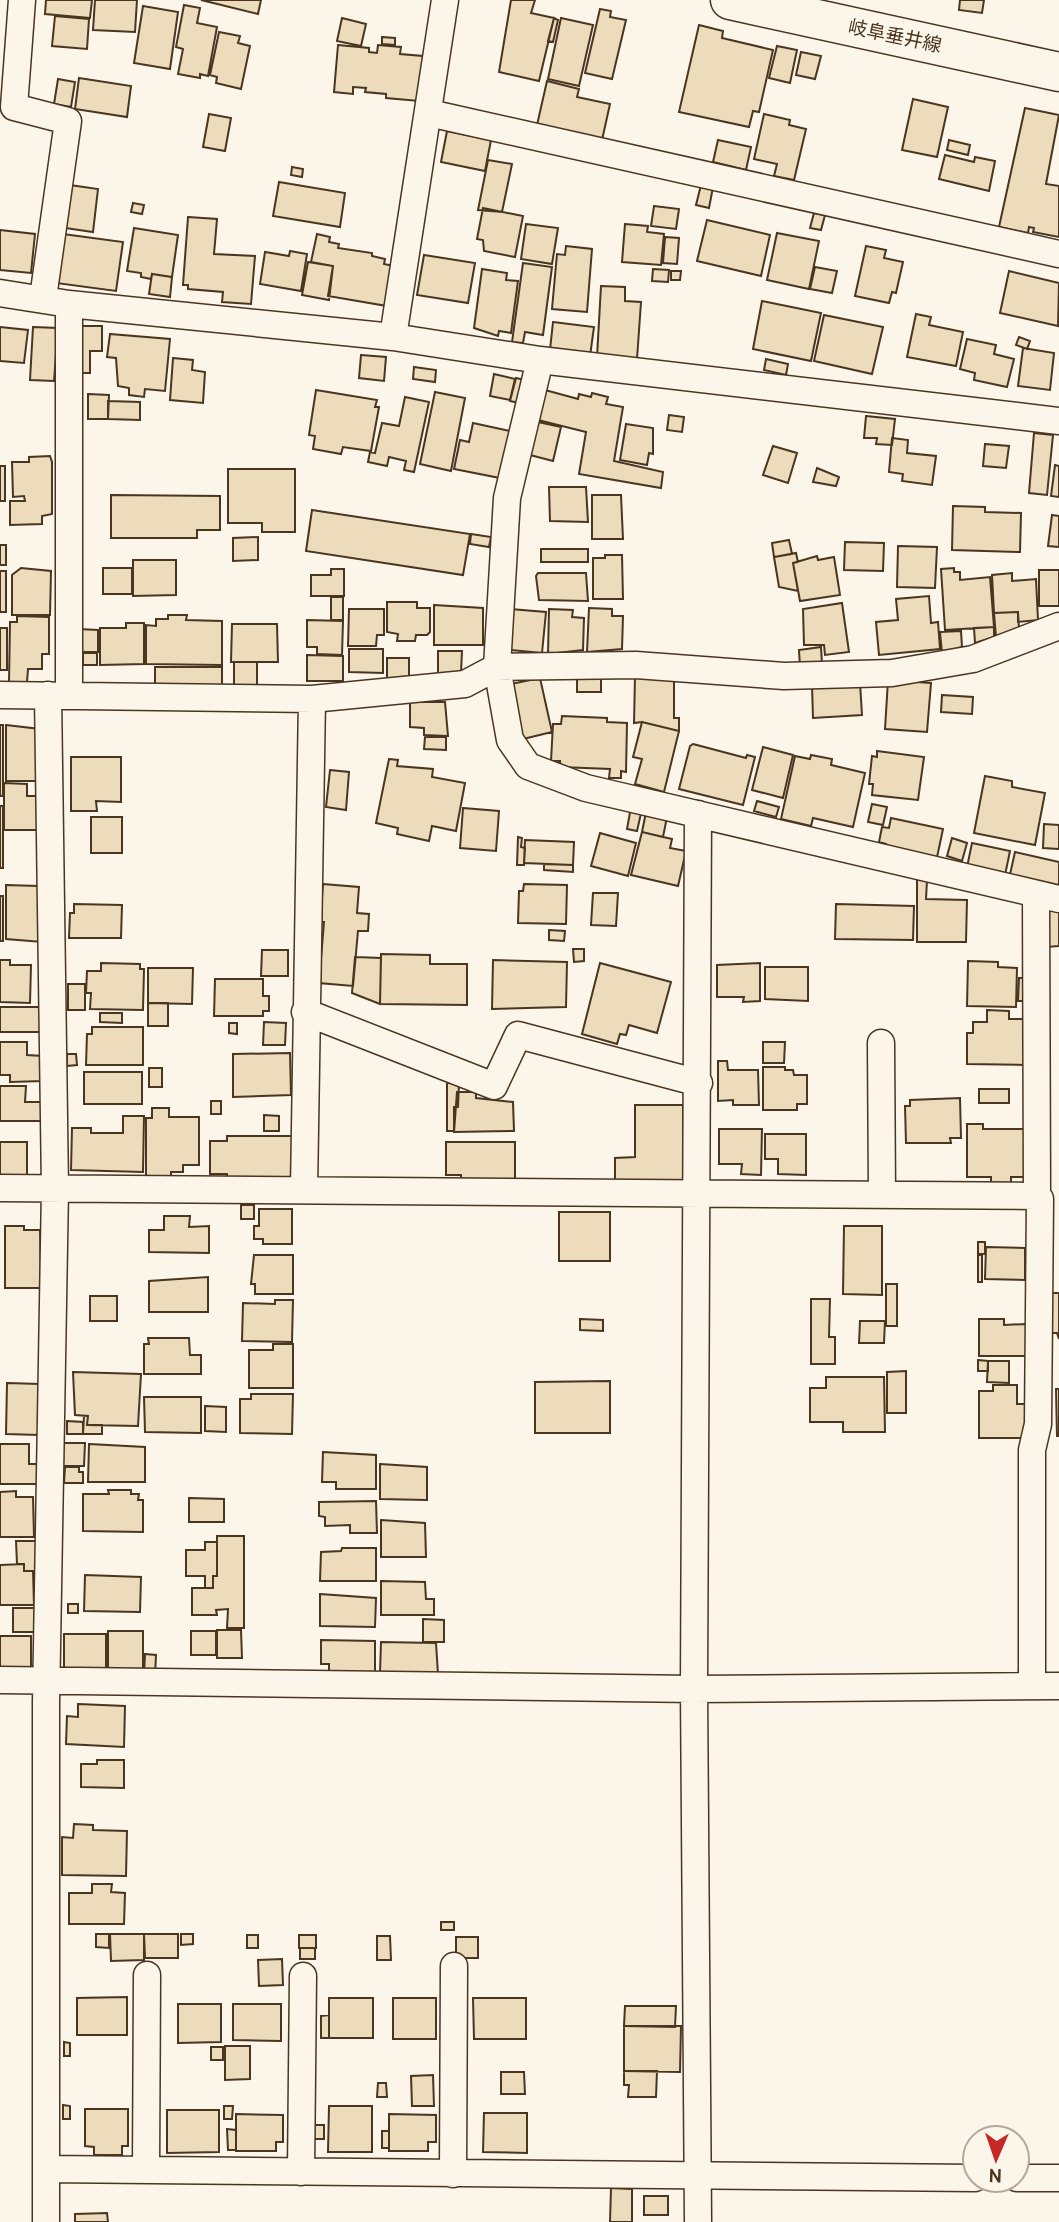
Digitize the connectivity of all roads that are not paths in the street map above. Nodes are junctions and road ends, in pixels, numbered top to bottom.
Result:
1 (22, 0) edge
2 (445, 0) edge
3 (730, 0) edge
4 (1059, 72) edge
5 (429, 113) junction
6 (1059, 254) edge
7 (0, 293) edge
8 (43, 298) junction
9 (69, 304) junction
10 (393, 337) junction
11 (540, 360) junction
12 (1059, 421) edge
13 (1059, 626) edge
14 (497, 667) junction
15 (0, 695) edge
16 (59, 695) junction
17 (312, 699) junction
18 (698, 814) junction
19 (1048, 897) edge
20 (305, 1012) junction
21 (881, 1043) dead end
22 (699, 1083) junction
23 (0, 1188) edge
24 (55, 1189) junction
25 (304, 1190) junction
26 (698, 1192) junction
27 (882, 1195) junction
28 (1045, 1198) edge
29 (1049, 1355) edge
30 (0, 1680) edge
31 (47, 1681) junction
32 (1032, 1686) junction
33 (1059, 1686) edge
34 (694, 1689) junction
35 (454, 1966) dead end
36 (146, 1975) dead end
37 (303, 1976) dead end
38 (46, 2169) junction
39 (146, 2170) junction
40 (301, 2172) junction
41 (453, 2174) junction
42 (698, 2176) junction
43 (961, 2178) edge
44 (1031, 2178) edge
45 (1059, 2178) edge
46 (46, 2222) edge
47 (698, 2222) edge

1 - 8 street
2 - 5 street
3 - 4 main road, 岐阜垂井線
5 - 6 street
5 - 10 street
7 - 8 street
8 - 9 street
9 - 10 street
9 - 16 street
10 - 11 street
11 - 12 street
11 - 14 street
13 - 14 street
14 - 17 street
14 - 18 street
15 - 16 street
16 - 17 street
16 - 24 street
17 - 20 street
18 - 19 street
18 - 22 street
19 - 28 street
20 - 22 street
20 - 25 street
21 - 27 street
22 - 26 street
23 - 24 street
24 - 25 street
24 - 31 street
25 - 26 street
26 - 27 street
26 - 34 street
27 - 28 street
28 - 29 street
29 - 32 street
30 - 31 street
31 - 34 street
31 - 38 street
32 - 33 street
32 - 34 street
34 - 42 street
35 - 41 street
36 - 39 street
37 - 40 street
38 - 39 street
38 - 46 street
39 - 40 street
40 - 41 street
41 - 42 street
42 - 43 street
42 - 47 street
44 - 45 street

